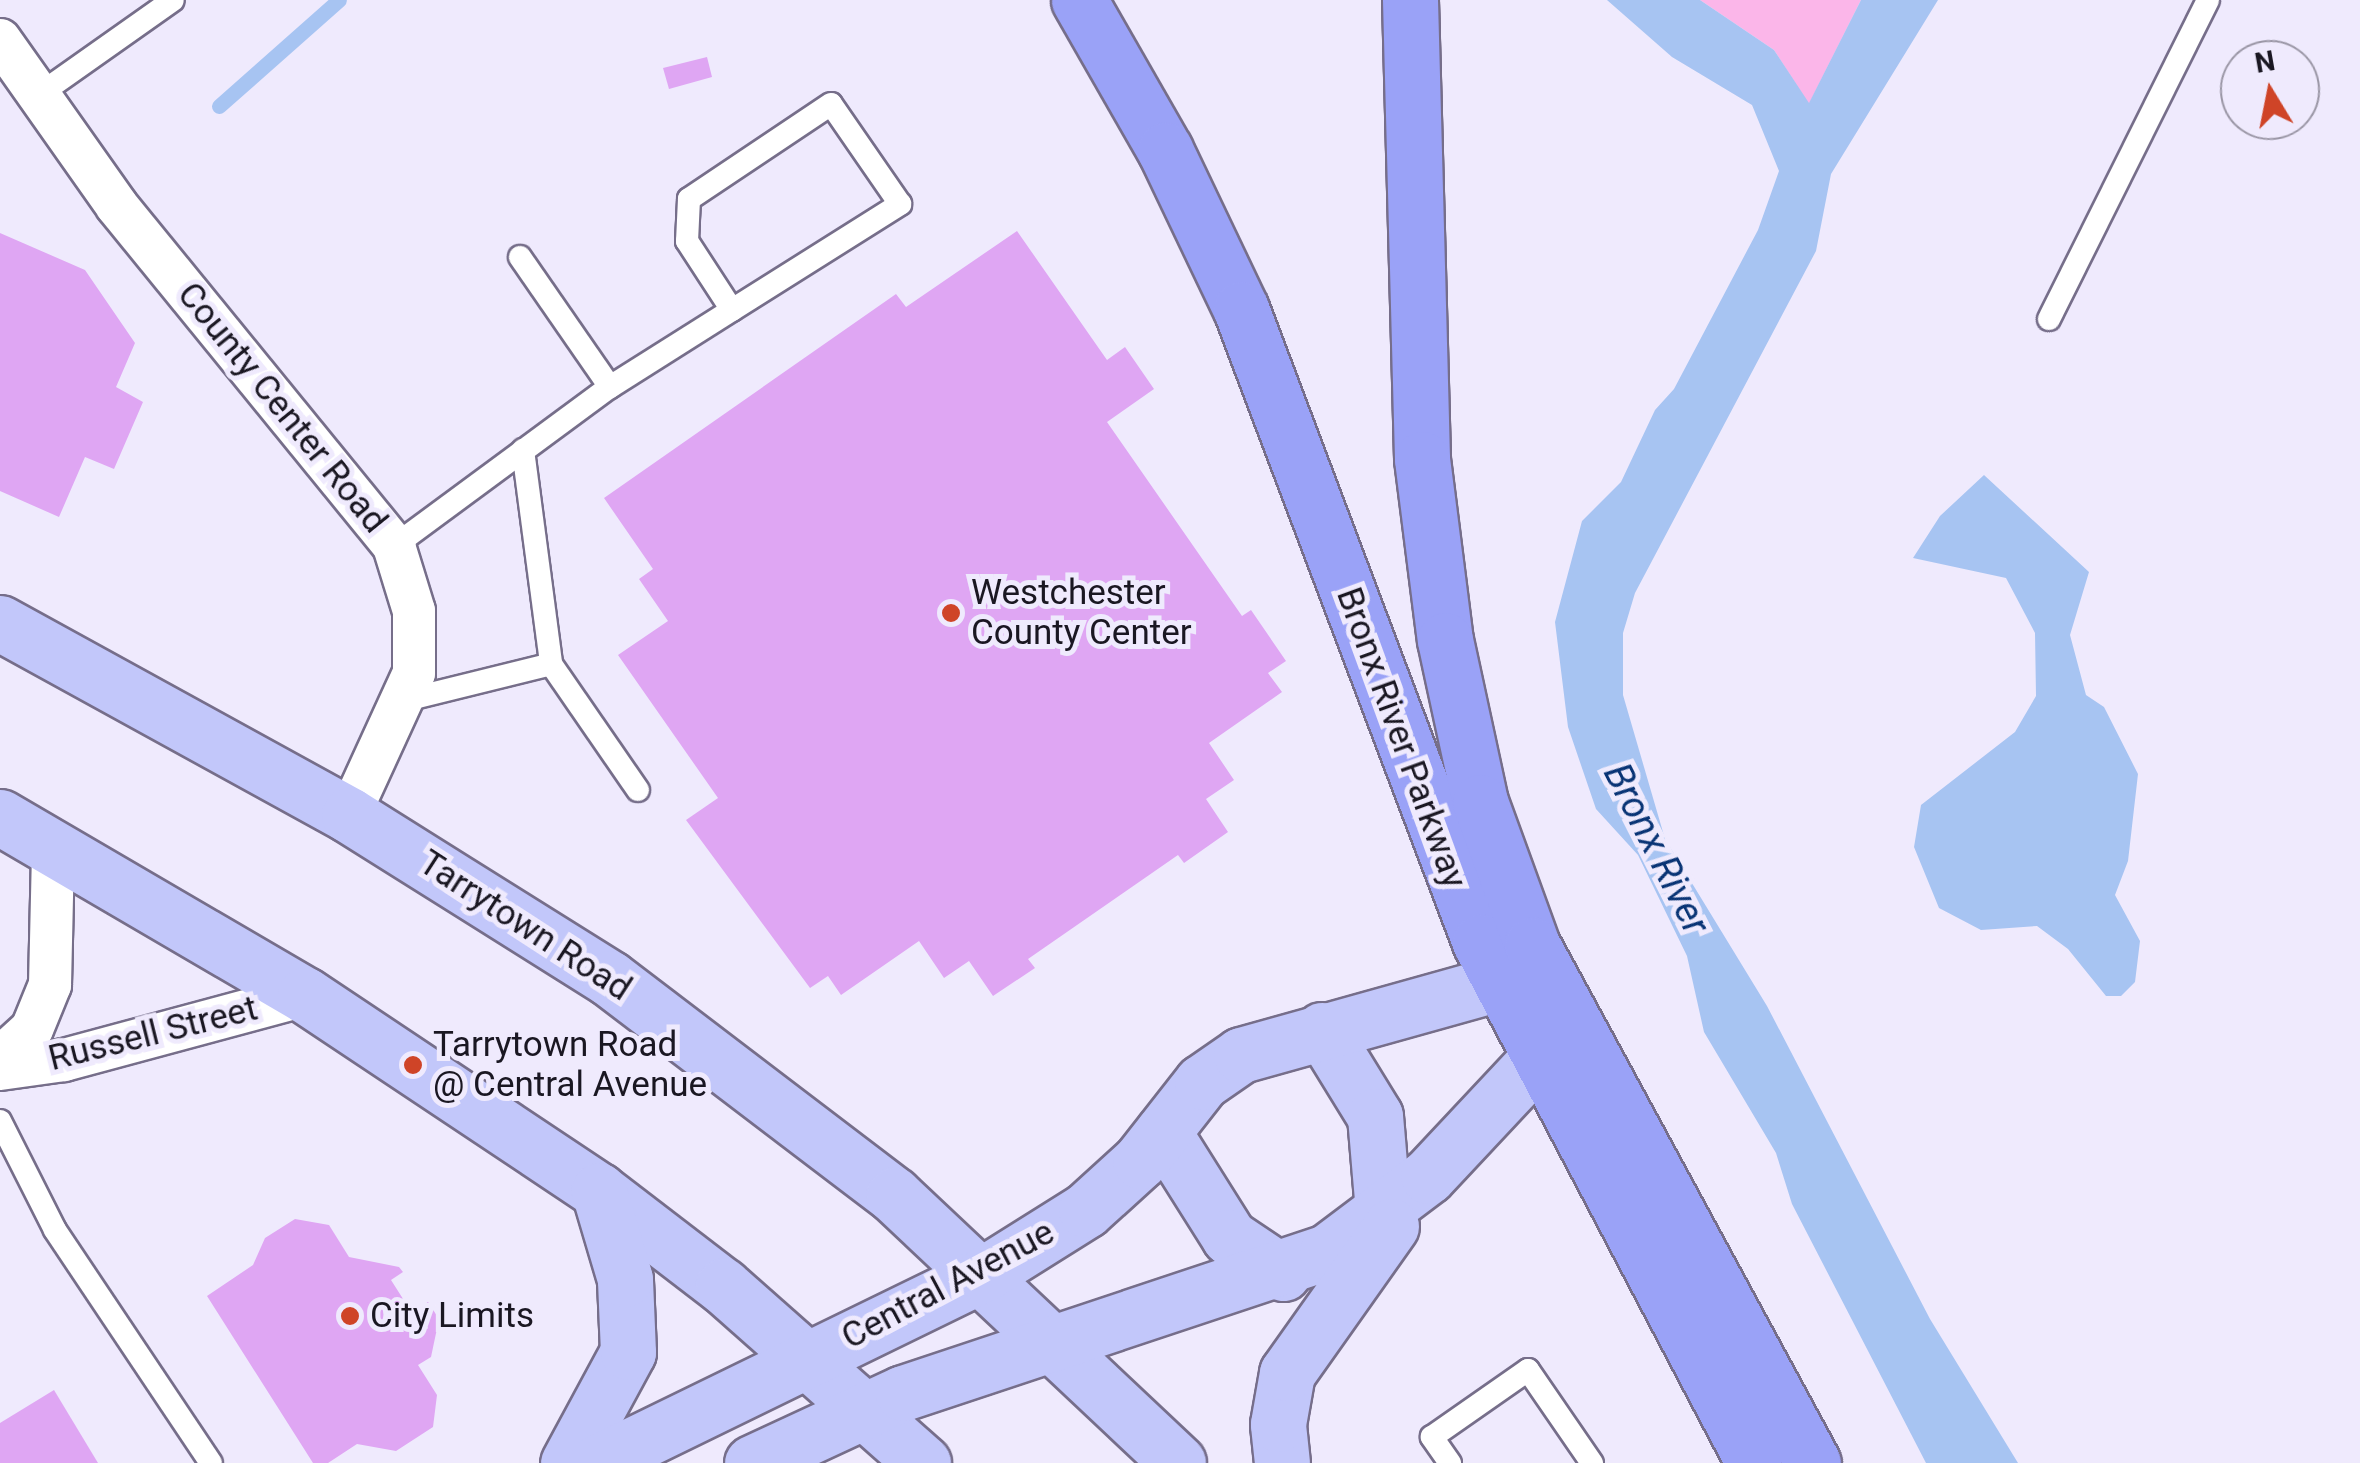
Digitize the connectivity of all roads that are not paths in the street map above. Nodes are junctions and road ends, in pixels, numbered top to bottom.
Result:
1 (172, 0) edge
2 (1078, 0) edge
3 (1410, 0) edge
4 (2208, 0) edge
5 (0, 40) edge
6 (37, 96) junction
7 (520, 257) dead end
8 (732, 310) junction
9 (2048, 319) dead end
10 (610, 386) junction
11 (523, 450) junction
12 (394, 546) junction
13 (0, 623) edge
14 (551, 664) junction
15 (406, 700) junction
16 (638, 790) dead end
17 (350, 815) junction
18 (0, 817) edge
19 (53, 848) junction
20 (1524, 979) junction
21 (305, 995) junction
22 (1572, 1021) junction
23 (1322, 1030) junction
24 (0, 1058) edge
25 (1536, 1062) junction
26 (0, 1069) edge
27 (0, 1121) edge
28 (1162, 1132) junction
29 (1428, 1176) junction
30 (599, 1191) junction
31 (1382, 1212) junction
32 (1284, 1273) junction
33 (984, 1274) junction
34 (1055, 1344) junction
35 (808, 1358) junction
36 (863, 1408) junction
37 (211, 1463) edge
38 (568, 1463) edge
39 (596, 1463) edge
40 (752, 1463) edge
41 (922, 1463) edge
42 (1178, 1463) edge
43 (1282, 1463) edge
44 (1450, 1463) edge
45 (1592, 1463) edge
46 (1754, 1463) edge
47 (1813, 1463) edge

1 - 6 lane
2 - 20 highway, Bronx River Parkway
3 - 20 highway, Bronx River Parkway
4 - 9 lane
5 - 6 street, County Center Road
6 - 12 street, County Center Road
7 - 10 lane
8 - 8 lane
8 - 10 lane
10 - 11 lane
11 - 12 lane
11 - 14 lane
12 - 15 street, County Center Road
13 - 17 main road, Tarrytown Road
14 - 15 lane
14 - 16 lane
15 - 17 street, County Center Road
17 - 33 main road, Tarrytown Road
18 - 19 main road
19 - 21 main road
19 - 24 street, Russell Street
20 - 22 highway, Bronx River Parkway
20 - 23 main road, Central Avenue
20 - 25 highway, Bronx River Parkway
21 - 26 street, Russell Street
21 - 30 main road
22 - 25 main road, Central Avenue
22 - 47 highway, Bronx River Parkway
23 - 28 main road, Central Avenue
23 - 31 main road
25 - 29 main road, Central Avenue
25 - 46 highway, Bronx River Parkway
27 - 37 lane
28 - 32 main road
28 - 33 main road, Central Avenue
29 - 31 main road, Central Avenue
29 - 43 main road
30 - 35 main road
30 - 38 main road
31 - 32 main road, Central Avenue
32 - 34 main road, Central Avenue
33 - 34 main road, Tarrytown Road
33 - 35 main road, Central Avenue
34 - 36 main road, Central Avenue
34 - 42 main road, Tarrytown Road
35 - 36 main road
35 - 39 main road, Central Avenue
36 - 40 main road, Central Avenue
36 - 41 main road
44 - 45 lane

